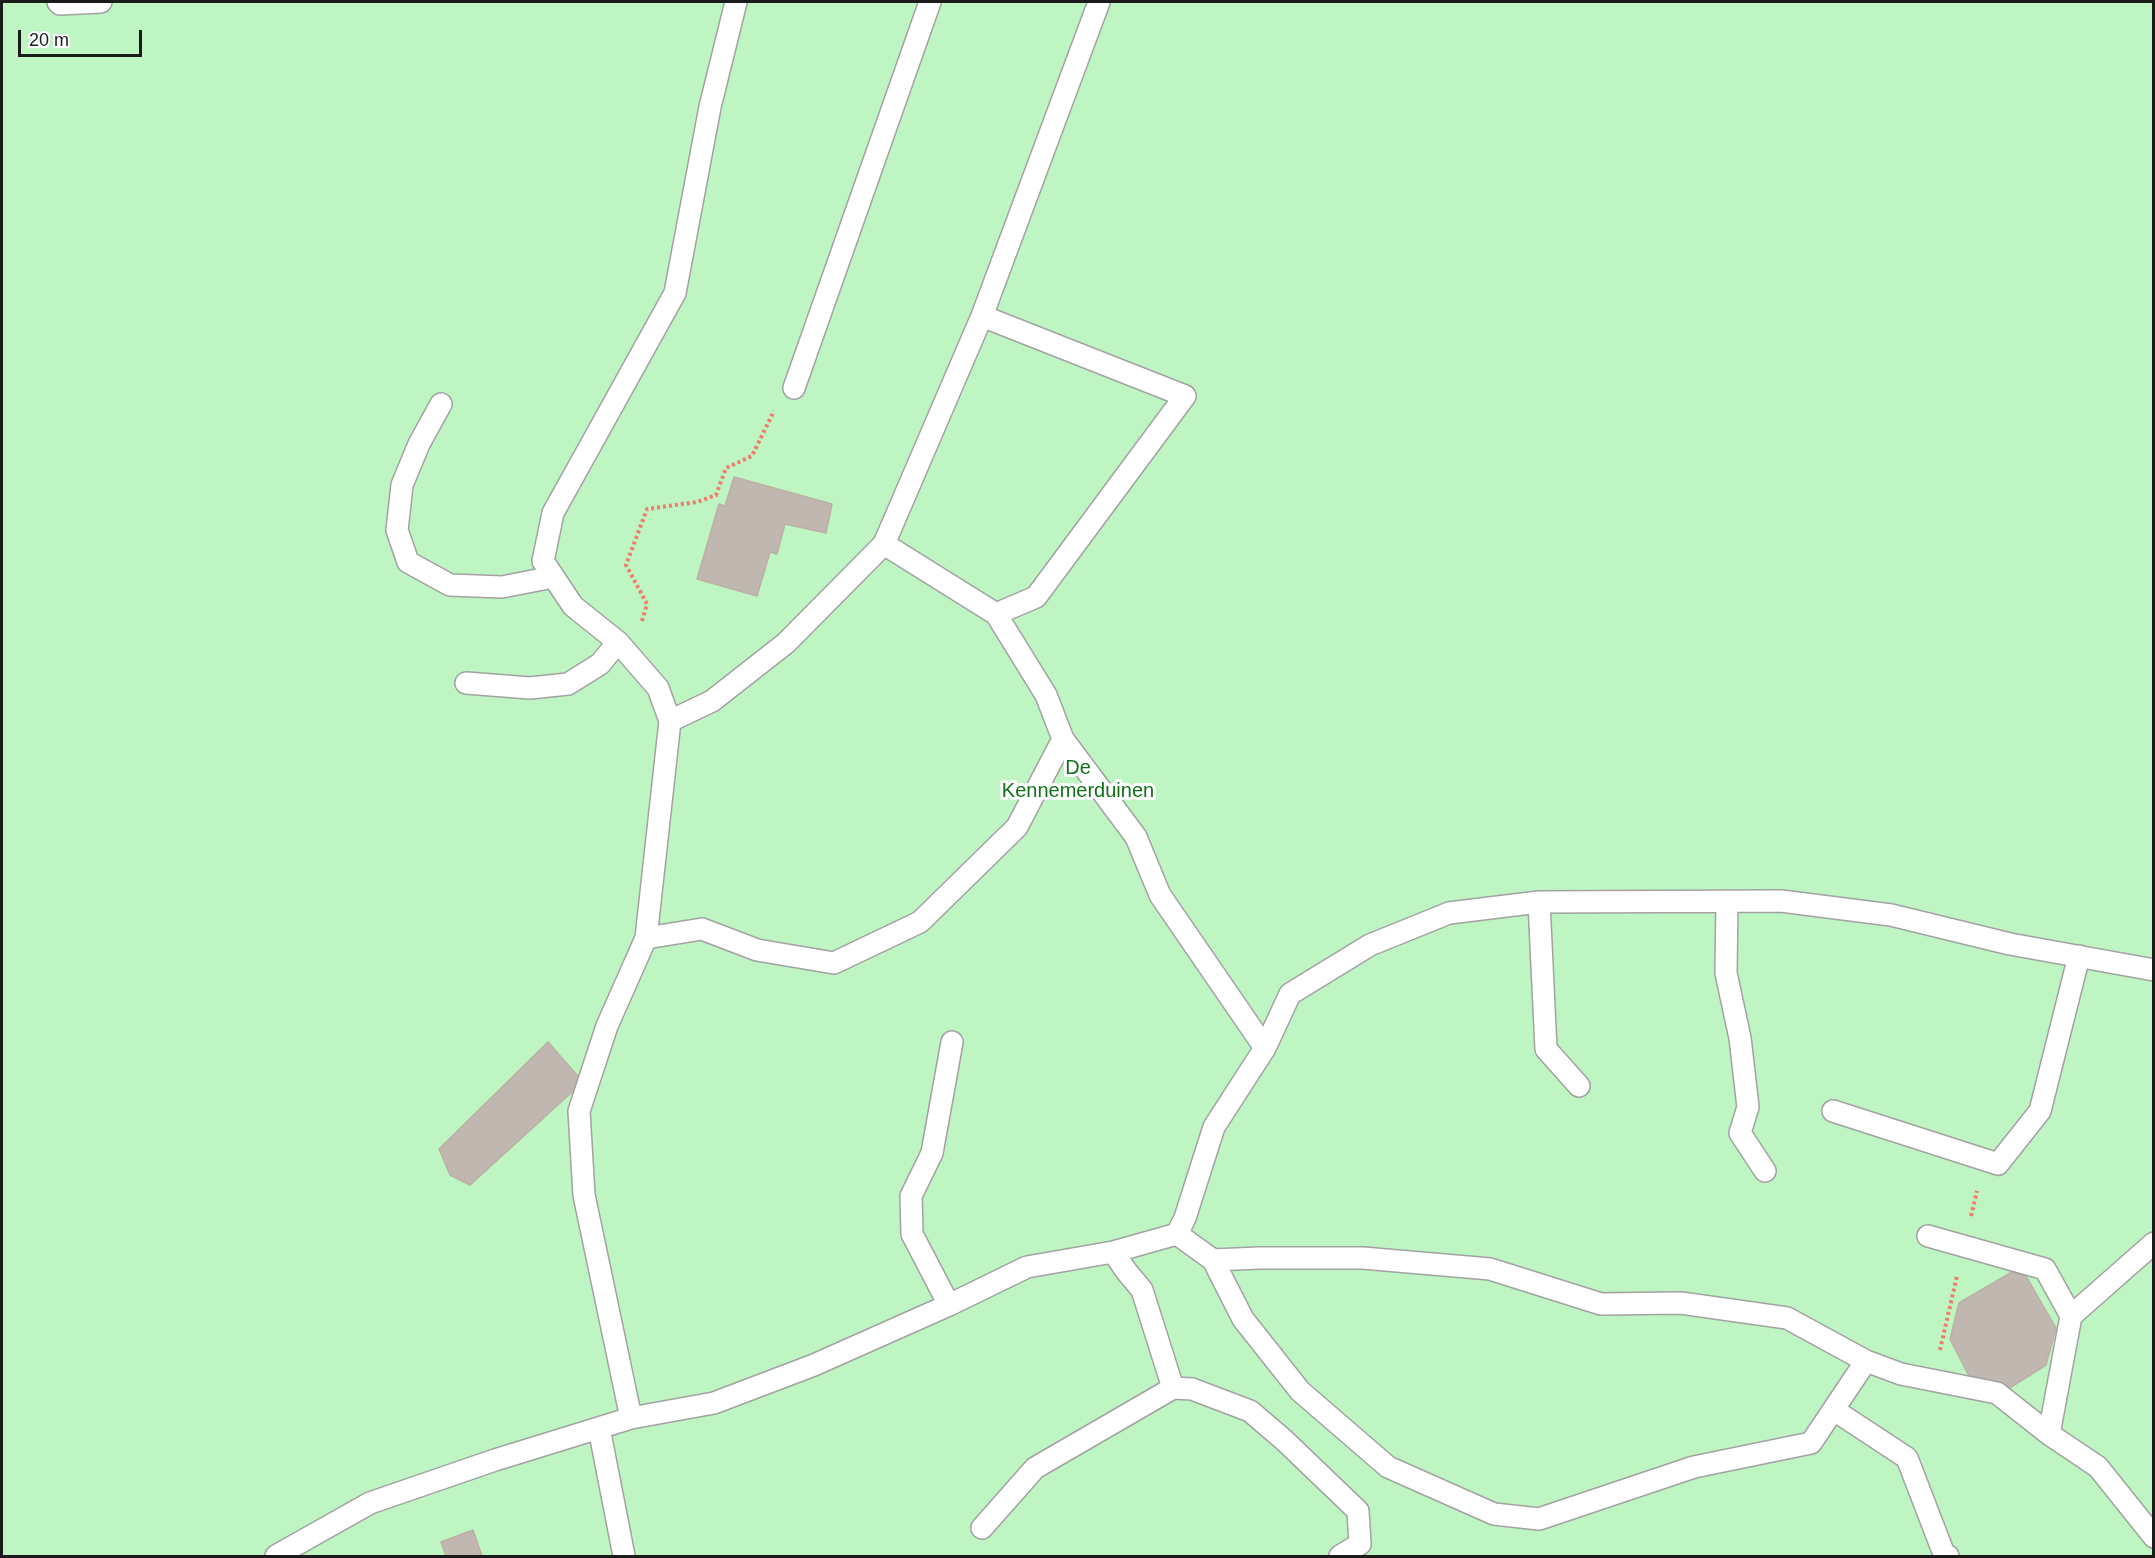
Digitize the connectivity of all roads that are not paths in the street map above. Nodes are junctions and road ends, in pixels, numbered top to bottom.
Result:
1 (58, 2) edge
2 (100, 2) edge
3 (736, 2) edge
4 (930, 2) edge
5 (1100, 2) edge
6 (981, 316) junction
7 (794, 388) road end
8 (441, 404) dead end
9 (884, 544) junction
10 (553, 576) junction
11 (996, 614) junction
12 (624, 648) junction
13 (466, 683) dead end
14 (670, 721) junction
15 (1063, 739) junction
16 (1539, 902) junction
17 (1727, 902) junction
18 (646, 938) junction
19 (2079, 956) junction
20 (2154, 970) edge
21 (952, 1042) dead end
22 (1265, 1048) junction
23 (1579, 1086) dead end
24 (1833, 1111) dead end
25 (1765, 1172) dead end
26 (1177, 1234) junction
27 (1928, 1236) dead end
28 (2154, 1243) edge
29 (1113, 1252) junction
30 (1213, 1260) junction
31 (949, 1305) junction
32 (2071, 1316) junction
33 (1866, 1361) junction
34 (1173, 1388) junction
35 (1834, 1410) junction
36 (631, 1418) junction
37 (598, 1428) junction
38 (2049, 1434) junction
39 (982, 1528) dead end
40 (2154, 1537) edge
41 (276, 1557) edge
42 (624, 1557) edge
43 (1340, 1557) edge
44 (1948, 1557) edge

1 - 2 lane
3 - 10 lane
4 - 7 lane
5 - 6 lane
6 - 9 lane
6 - 11 lane
8 - 10 lane
9 - 11 lane
9 - 14 lane
10 - 12 lane
11 - 15 lane
12 - 13 lane
12 - 14 lane
14 - 18 lane
15 - 18 lane
15 - 22 lane
16 - 17 lane
16 - 22 lane
16 - 23 lane
17 - 19 lane
17 - 25 lane
18 - 36 lane
19 - 20 lane
19 - 24 lane
21 - 31 lane
22 - 26 lane
26 - 29 lane
26 - 30 lane
27 - 32 lane
28 - 32 lane
29 - 31 lane
29 - 34 lane
30 - 33 lane
30 - 35 lane
31 - 36 lane
32 - 38 lane
33 - 35 lane
33 - 38 lane
34 - 39 lane
34 - 43 lane
35 - 44 lane
36 - 37 lane
37 - 41 lane
37 - 42 lane
38 - 40 lane

